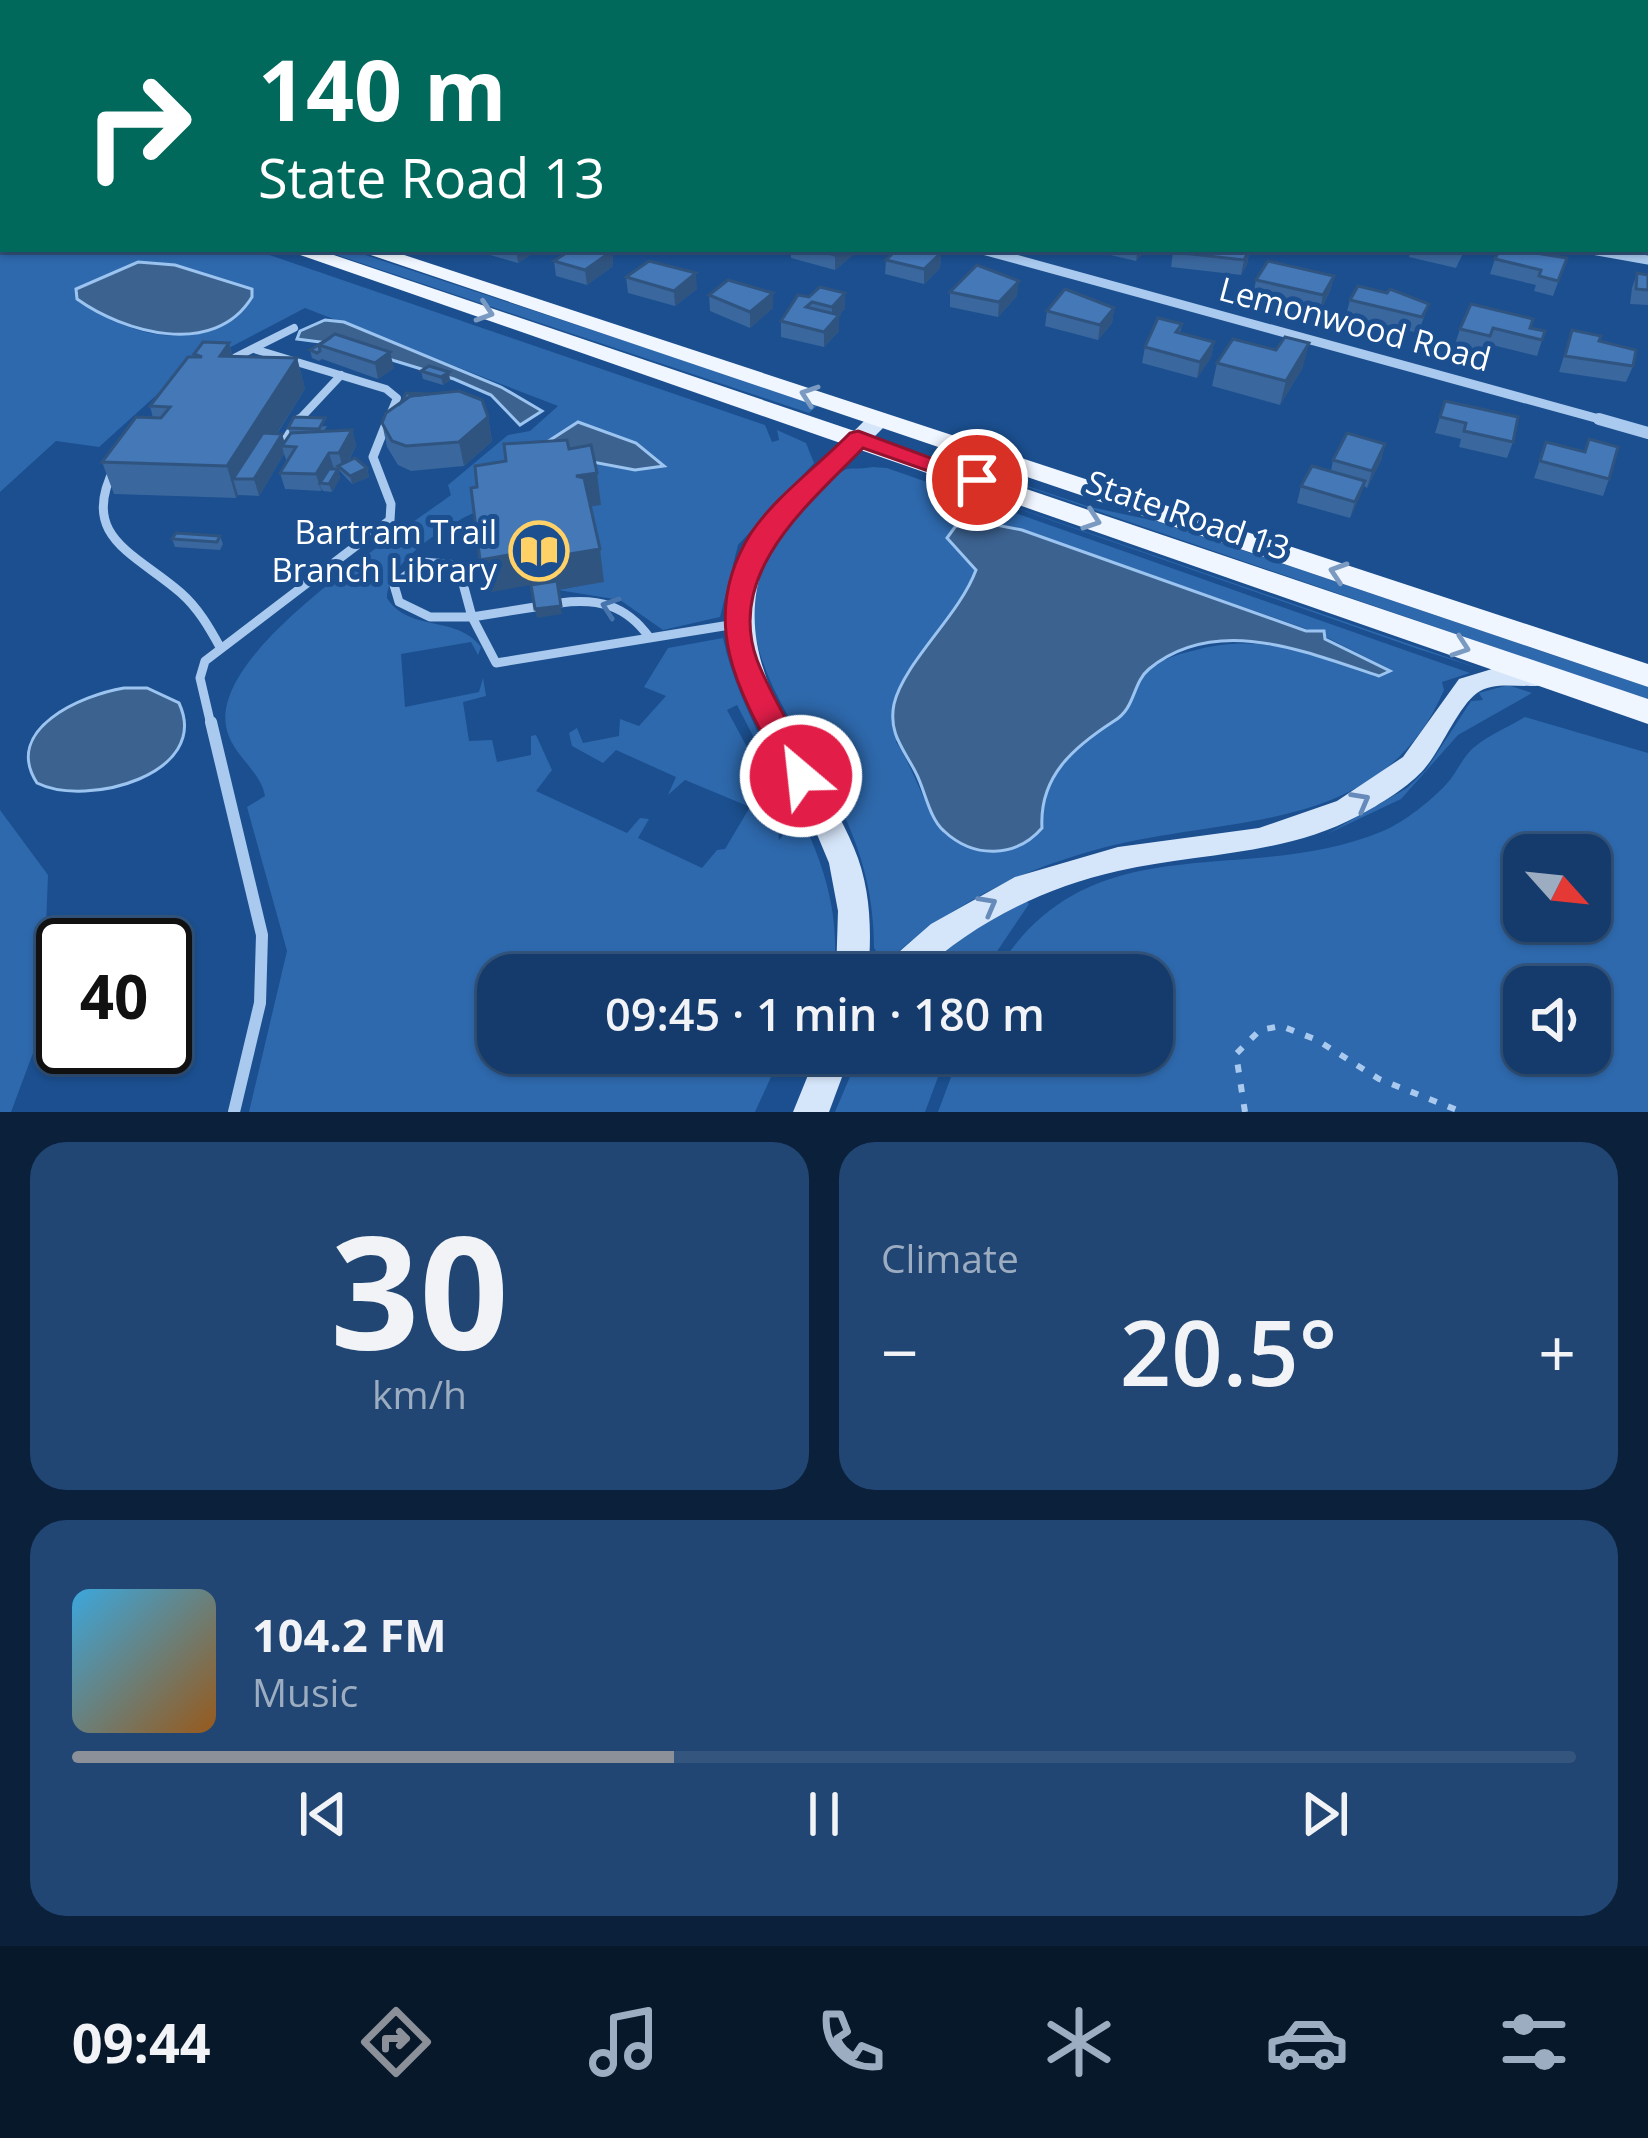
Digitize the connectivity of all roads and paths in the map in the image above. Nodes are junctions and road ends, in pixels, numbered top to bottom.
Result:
1 (303, 252) edge
2 (373, 252) edge
3 (990, 252) edge
4 (1603, 252) edge
5 (1648, 260) edge
6 (294, 328) dead end
7 (254, 349) junction
8 (214, 368) edge
9 (341, 376) junction
10 (880, 418) junction
11 (1648, 433) edge
12 (858, 439) junction
13 (353, 442) edge
14 (375, 444) junction
15 (279, 450) edge
16 (125, 454) edge
17 (560, 603) edge
18 (535, 607) edge
19 (471, 617) junction
20 (736, 624) junction
21 (649, 637) junction
22 (220, 647) junction
23 (1648, 676) edge
24 (1553, 679) junction
25 (1648, 712) edge
26 (852, 954) edge
27 (918, 954) edge
28 (827, 1074) edge
29 (234, 1112) edge
30 (811, 1112) edge
31 (1245, 1112) edge
32 (1462, 1112) edge

1 -> 12 main road, State Road 13
10 -> 2 main road, State Road 13
3 - 11 street, Lemonwood Road
4 - 5 street
6 - 7 lane
7 - 8 lane
7 - 9 lane
9 - 14 lane
9 - 15 lane
10 - 12 street
23 -> 10 main road, State Road 13
12 - 20 street
12 -> 24 main road, State Road 13
13 - 14 lane
14 - 22 lane
16 - 22 lane
21 -> 17 lane
18 - 19 lane
19 - 19 lane
19 - 21 lane
20 - 21 lane
20 - 26 street
22 - 29 lane
24 - 25 main road, State Road 13
27 -> 24 street
28 - 30 street
31 - 32 path

